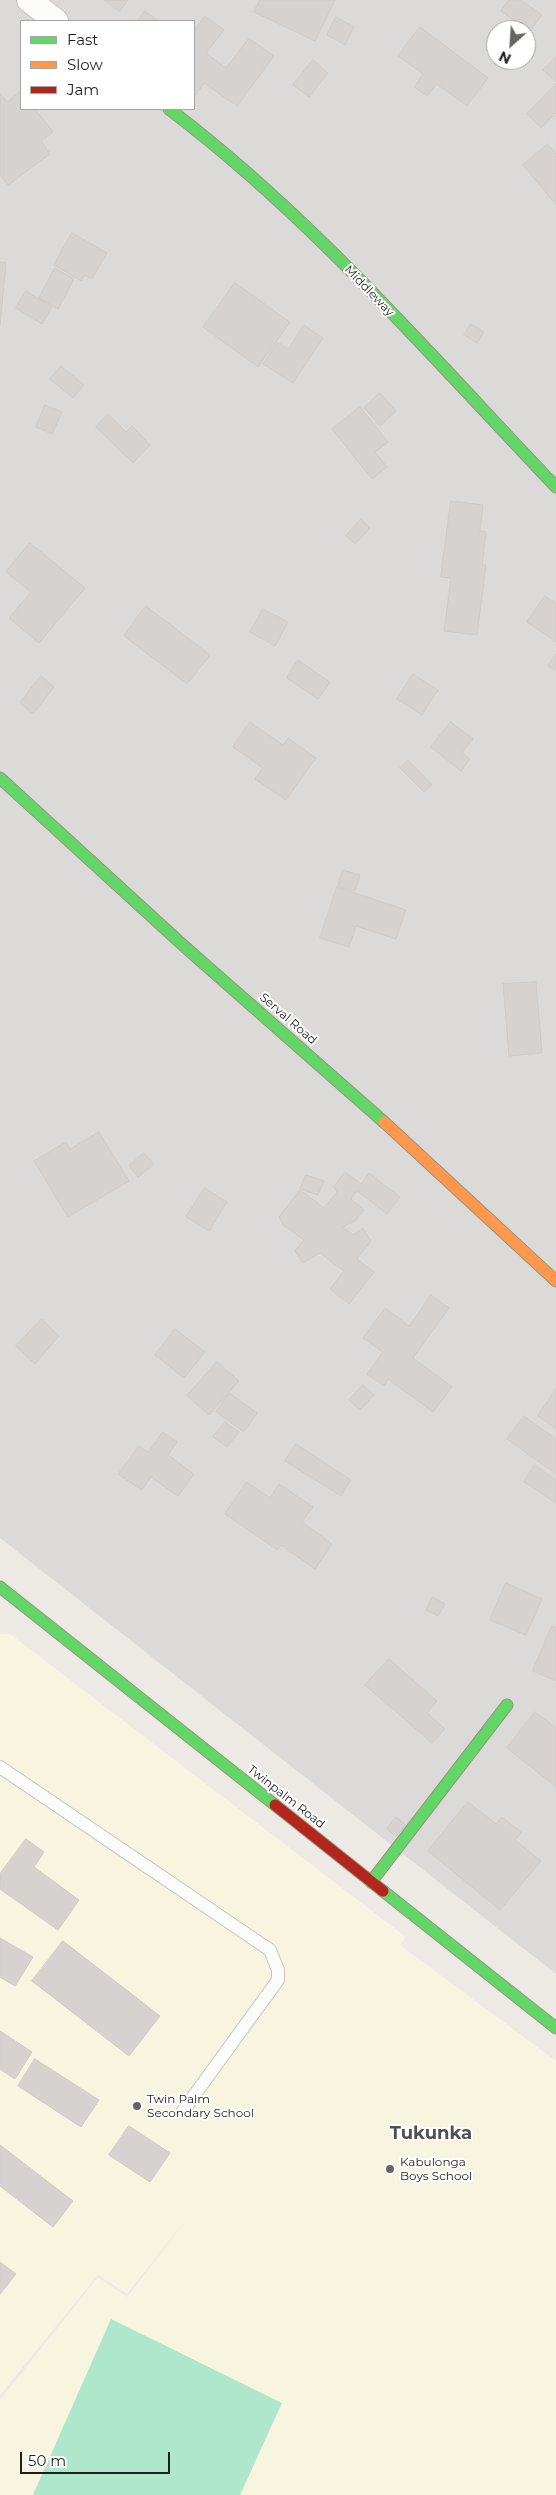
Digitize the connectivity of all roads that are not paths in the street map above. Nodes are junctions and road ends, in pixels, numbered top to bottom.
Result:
1 (29, 0) edge
2 (55, 20) edge
3 (170, 110) edge
4 (556, 487) edge
5 (0, 778) edge
6 (556, 1281) edge
7 (2, 1592) edge
8 (507, 1705) dead end
9 (0, 1768) edge
10 (371, 1882) junction
11 (556, 2028) edge
12 (182, 2112) dead end

1 - 2 street
3 - 4 street, Middleway
5 - 6 street, Serval Road
7 - 10 street, Twinpalm Road
8 - 10 street
9 - 12 lane
10 - 11 street, Twinpalm Road

